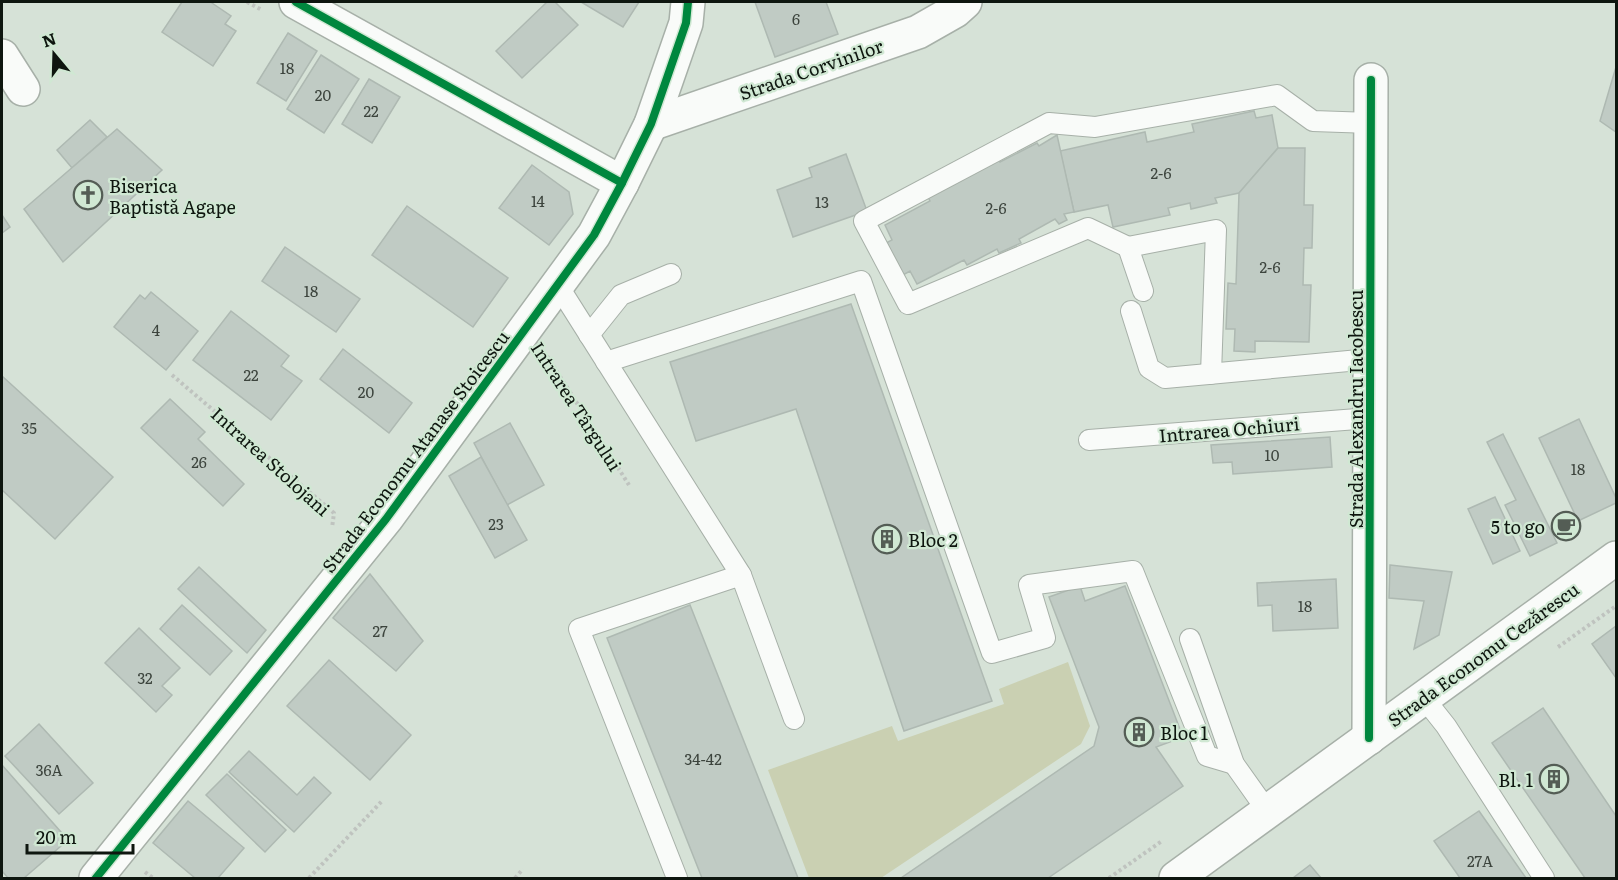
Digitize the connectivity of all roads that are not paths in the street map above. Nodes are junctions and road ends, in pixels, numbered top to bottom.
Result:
1 (688, 2) edge
2 (965, 2) edge
3 (282, 7) edge
4 (2, 56) edge
5 (1371, 80) dead end
6 (24, 89) dead end
7 (1371, 123) junction
8 (651, 124) junction
9 (622, 183) junction
10 (1128, 246) junction
11 (671, 274) dead end
12 (558, 284) junction
13 (1143, 291) dead end
14 (1131, 311) dead end
15 (589, 335) junction
16 (1370, 358) junction
17 (606, 362) junction
18 (1211, 374) junction
19 (1370, 418) junction
20 (1089, 440) dead end
21 (1617, 558) edge
22 (741, 575) junction
23 (1190, 639) dead end
24 (1423, 697) junction
25 (794, 719) dead end
26 (1368, 738) junction
27 (1234, 764) junction
28 (1268, 812) junction
29 (103, 876) edge
30 (677, 879) edge
31 (1176, 879) edge
32 (1544, 879) edge

1 - 8 street, Strada Economu Atanase Stoicescu
2 - 8 street, Strada Corvinilor
3 - 9 street
4 - 6 street
5 - 7 street, Strada Alexandru Iacobescu
7 - 10 lane
7 - 16 street, Strada Alexandru Iacobescu
8 - 9 street, Strada Economu Atanase Stoicescu
9 - 12 street, Strada Economu Atanase Stoicescu
10 - 13 lane
10 - 18 lane
11 - 15 lane
12 - 15 lane
12 - 29 street, Strada Economu Atanase Stoicescu
14 - 18 lane
15 - 17 lane
16 - 18 lane
16 - 19 street, Strada Alexandru Iacobescu
17 - 22 lane
17 - 27 lane
19 - 20 lane, Intrarea Ochiuri
19 - 26 street, Strada Alexandru Iacobescu
21 - 24 street, Strada Economu Cezărescu
22 - 25 lane
22 - 30 lane
23 - 27 lane
24 - 26 street, Strada Economu Cezărescu
24 - 32 lane
26 - 28 street, Strada Economu Cezărescu
27 - 28 lane
28 - 31 street, Strada Economu Cezărescu

